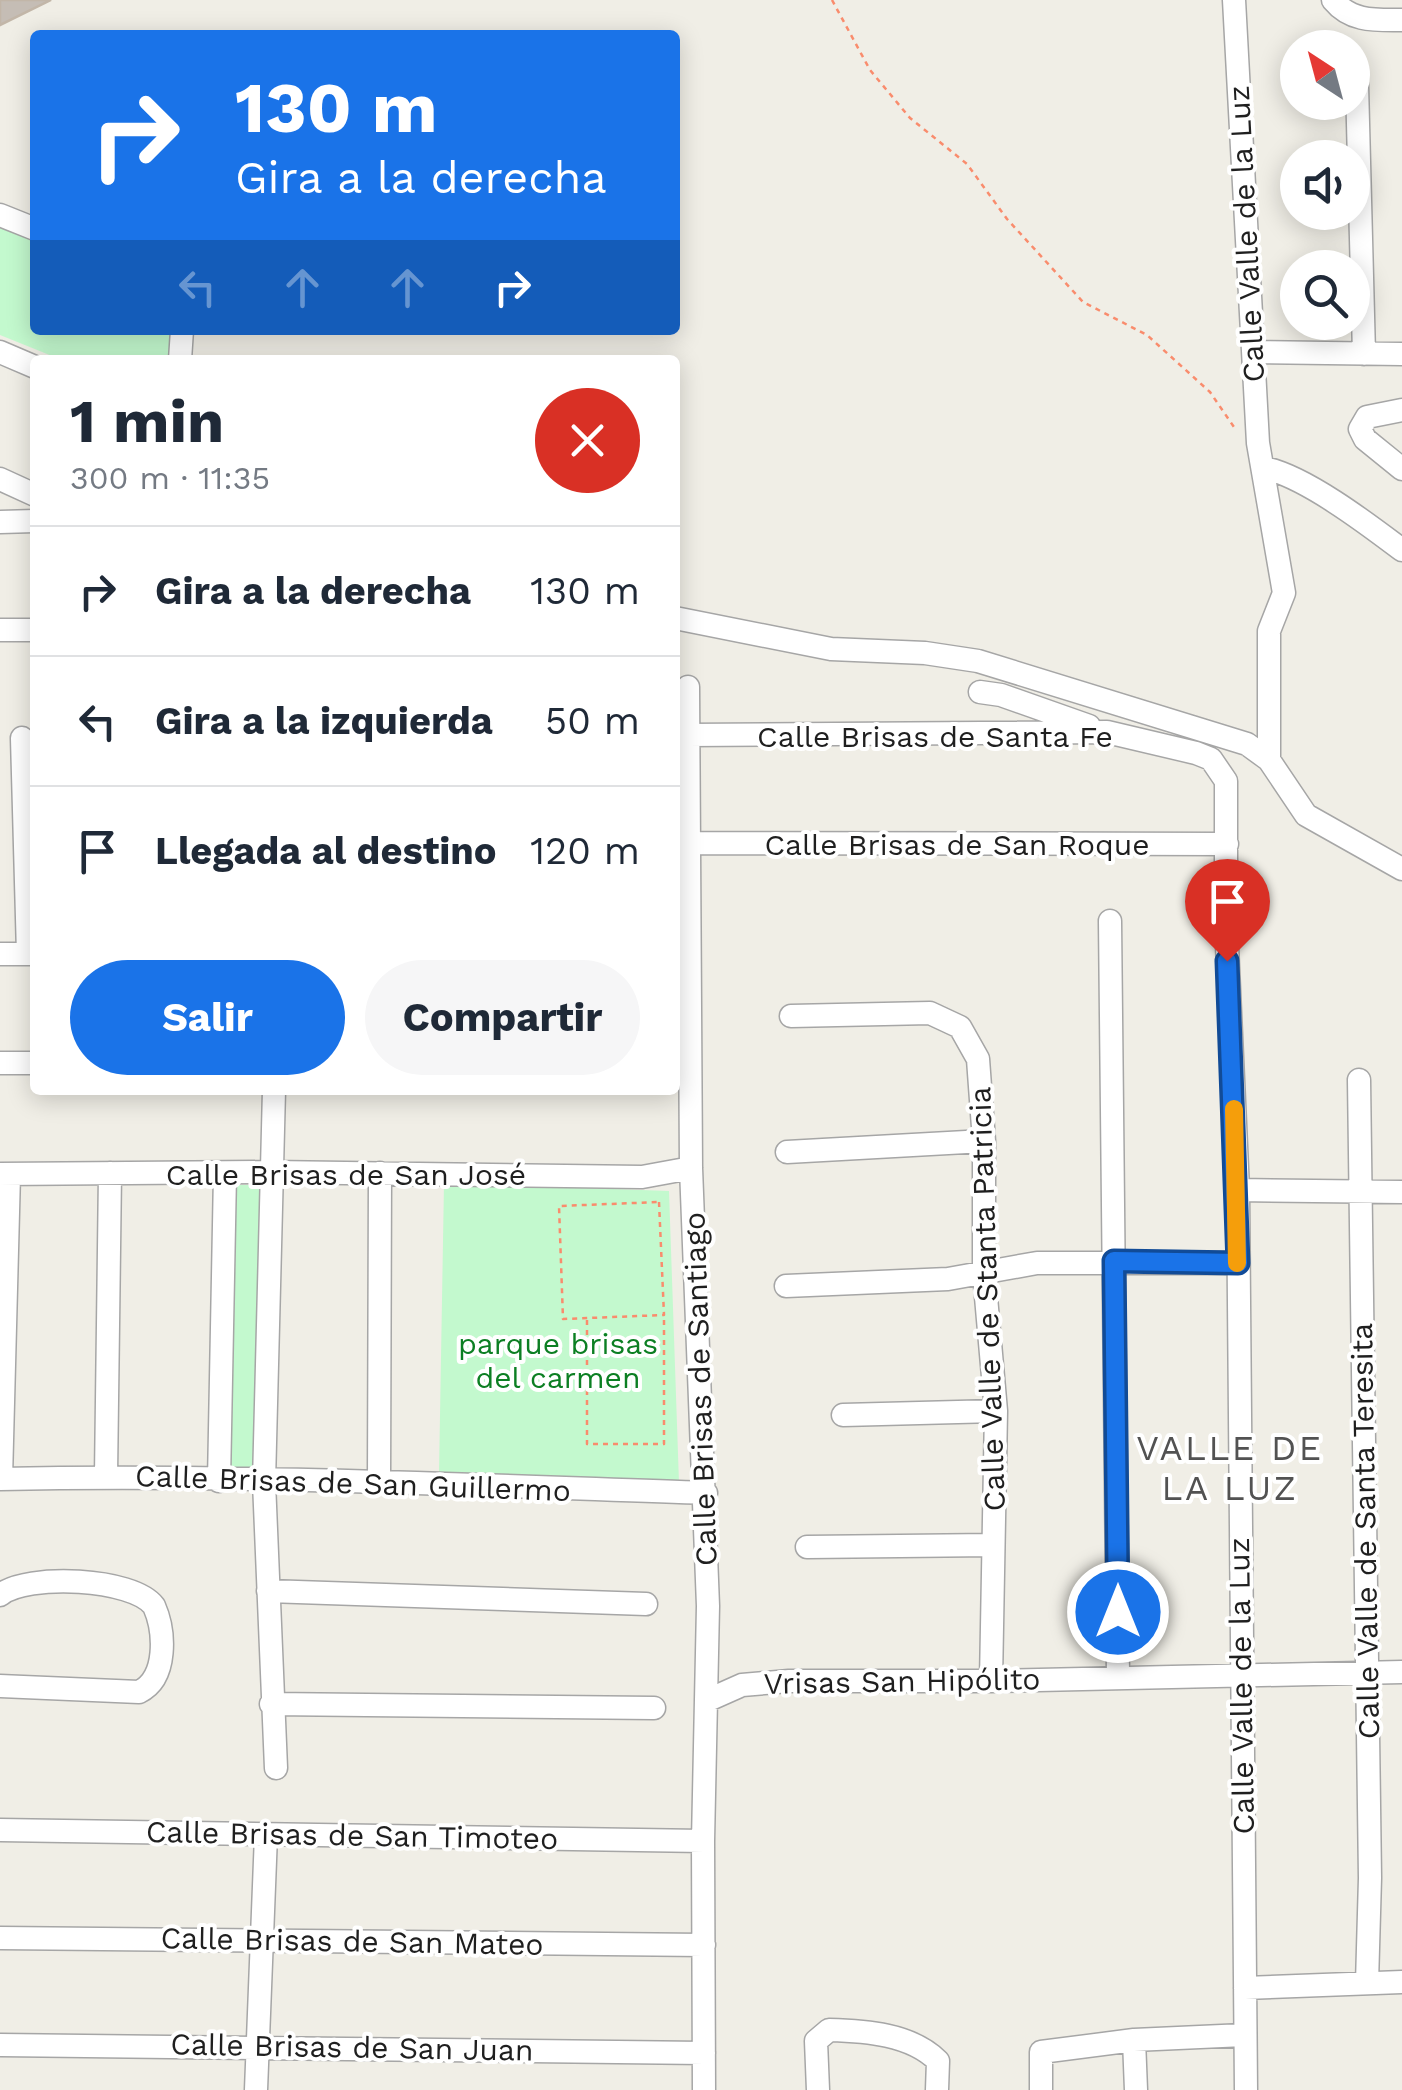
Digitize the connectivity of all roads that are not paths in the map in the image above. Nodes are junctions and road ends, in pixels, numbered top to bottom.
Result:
1 (1234, 0) edge
2 (1333, 0) edge
3 (1402, 20) edge
4 (1358, 120) edge
5 (0, 216) edge
6 (30, 227) edge
7 (0, 352) edge
8 (1254, 352) junction
9 (1364, 354) junction
10 (1402, 354) edge
11 (30, 365) edge
12 (1402, 410) edge
13 (1263, 468) junction
14 (1402, 469) edge
15 (0, 479) edge
16 (30, 493) edge
17 (30, 521) edge
18 (0, 522) edge
19 (1402, 550) edge
20 (680, 619) edge
21 (0, 630) edge
22 (30, 630) edge
23 (688, 687) dead end
24 (980, 692) dead end
25 (1107, 732) junction
26 (688, 735) junction
27 (19, 737) edge
28 (1269, 760) junction
29 (687, 843) junction
30 (1226, 844) junction
31 (1402, 869) edge
32 (1226, 895) dead end
33 (30, 921) edge
34 (1110, 922) dead end
35 (1226, 923) dead end
36 (0, 954) edge
37 (30, 954) edge
38 (791, 1016) dead end
39 (0, 1063) edge
40 (30, 1063) edge
41 (1359, 1080) dead end
42 (274, 1095) edge
43 (984, 1141) junction
44 (787, 1152) dead end
45 (691, 1168) junction
46 (110, 1172) junction
47 (272, 1172) junction
48 (380, 1173) junction
49 (4, 1174) edge
50 (226, 1174) junction
51 (1238, 1190) junction
52 (1362, 1191) junction
53 (1402, 1192) edge
54 (1114, 1261) junction
55 (1238, 1263) junction
56 (984, 1274) junction
57 (786, 1286) dead end
58 (996, 1411) junction
59 (842, 1414) dead end
60 (106, 1476) junction
61 (0, 1479) edge
62 (219, 1481) junction
63 (379, 1481) junction
64 (264, 1482) junction
65 (706, 1493) junction
66 (992, 1545) junction
67 (807, 1547) dead end
68 (268, 1591) junction
69 (0, 1595) edge
70 (646, 1604) dead end
71 (1365, 1672) junction
72 (1402, 1672) edge
73 (1240, 1673) junction
74 (1118, 1676) junction
75 (991, 1681) junction
76 (0, 1686) edge
77 (706, 1701) junction
78 (272, 1704) junction
79 (654, 1708) dead end
80 (276, 1768) dead end
81 (0, 1830) edge
82 (266, 1835) junction
83 (703, 1841) junction
84 (0, 1938) edge
85 (262, 1939) junction
86 (704, 1945) junction
87 (1402, 1982) edge
88 (1368, 1983) junction
89 (1245, 1988) junction
90 (1244, 2035) junction
91 (1134, 2040) junction
92 (0, 2045) edge
93 (255, 2046) junction
94 (704, 2052) junction
95 (256, 2090) edge
96 (704, 2090) edge
97 (818, 2090) edge
98 (937, 2090) edge
99 (1041, 2090) edge
100 (1136, 2090) edge
101 (1246, 2090) edge

1 - 8 street, Calle Valle de la Luz
2 - 3 street
4 - 9 street
5 - 6 street
7 - 11 street
8 - 9 street
8 - 13 street, Calle Valle de la Luz
9 - 10 street
12 - 14 street
13 - 19 street
13 - 28 street, Calle Valle de la Luz
15 - 16 street
17 - 18 street
20 - 28 street
21 - 22 street
23 - 26 street, Calle Brisas de Santiago
24 - 25 street
25 - 26 street, Calle Brisas de Santa Fe
25 - 30 street, Calle Brisas de Santa Fe
26 - 29 street, Calle Brisas de Santiago
27 - 33 street
28 - 31 street
29 - 30 street, Calle Brisas de San Roque
29 - 45 street, Calle Brisas de Santiago
30 - 32 street
34 - 54 street
35 - 51 street, Calle Valle de la Luz
36 - 37 street
38 - 43 street, Calle Valle de Stanta Patricia
39 - 40 street
41 - 52 street, Calle Valle de Santa Teresita
42 - 47 street
43 - 44 street
43 - 56 street, Calle Valle de Stanta Patricia
45 - 48 street, Calle Brisas de San José
45 - 65 street, Calle Brisas de Santiago
46 - 49 street, Calle Brisas de San José
46 - 50 street, Calle Brisas de San José
46 - 60 street
47 - 48 street, Calle Brisas de San José
47 - 50 street, Calle Brisas de San José
47 - 64 street
48 - 63 street
49 - 61 street
50 - 62 street
51 - 52 street
51 - 55 street, Calle Valle de la Luz
52 - 53 street
52 - 71 street, Calle Valle de Santa Teresita
54 - 55 street
54 - 56 street
54 - 74 street
55 - 73 street, Calle Valle de la Luz
56 - 57 street
56 - 58 street, Calle Valle de Stanta Patricia
58 - 59 street
58 - 66 street, Calle Valle de Stanta Patricia
60 - 61 street, Calle Brisas de San Guillermo
60 - 62 street, Calle Brisas de San Guillermo
62 - 64 street, Calle Brisas de San Guillermo
63 - 64 street, Calle Brisas de San Guillermo
63 - 65 street, Calle Brisas de San Guillermo
64 - 68 street
65 - 77 street, Calle Brisas de Santiago
66 - 67 street
66 - 75 street, Calle Valle de Stanta Patricia
68 - 70 street
68 - 78 street
69 - 76 street
71 - 72 street, Vrisas San Hipólito
71 - 73 street, Vrisas San Hipólito
71 - 88 street, Calle Valle de Santa Teresita
73 - 74 street, Vrisas San Hipólito
73 - 89 street, Calle Valle de la Luz
74 - 75 street, Vrisas San Hipólito
75 - 77 street, Vrisas San Hipólito
77 - 83 street, Calle Brisas de Santiago
78 - 79 street
78 - 80 street
81 - 82 street, Calle Brisas de San Timoteo
82 - 83 street, Calle Brisas de San Timoteo
82 - 85 street
83 - 86 street, Calle Brisas de Santiago
84 - 85 street, Calle Brisas de San Mateo
85 - 86 street, Calle Brisas de San Mateo
85 - 93 street
86 - 94 street, Calle Brisas de Santiago
87 - 88 street
88 - 89 street
89 - 90 street, Calle Valle de la Luz
90 - 91 street
90 - 101 street, Calle Valle de la Luz
91 - 99 street
91 - 100 street
92 - 93 street, Calle Brisas de San Juan
93 - 94 street, Calle Brisas de San Juan
93 - 95 street
94 - 96 street, Calle Brisas de Santiago
97 - 98 street

